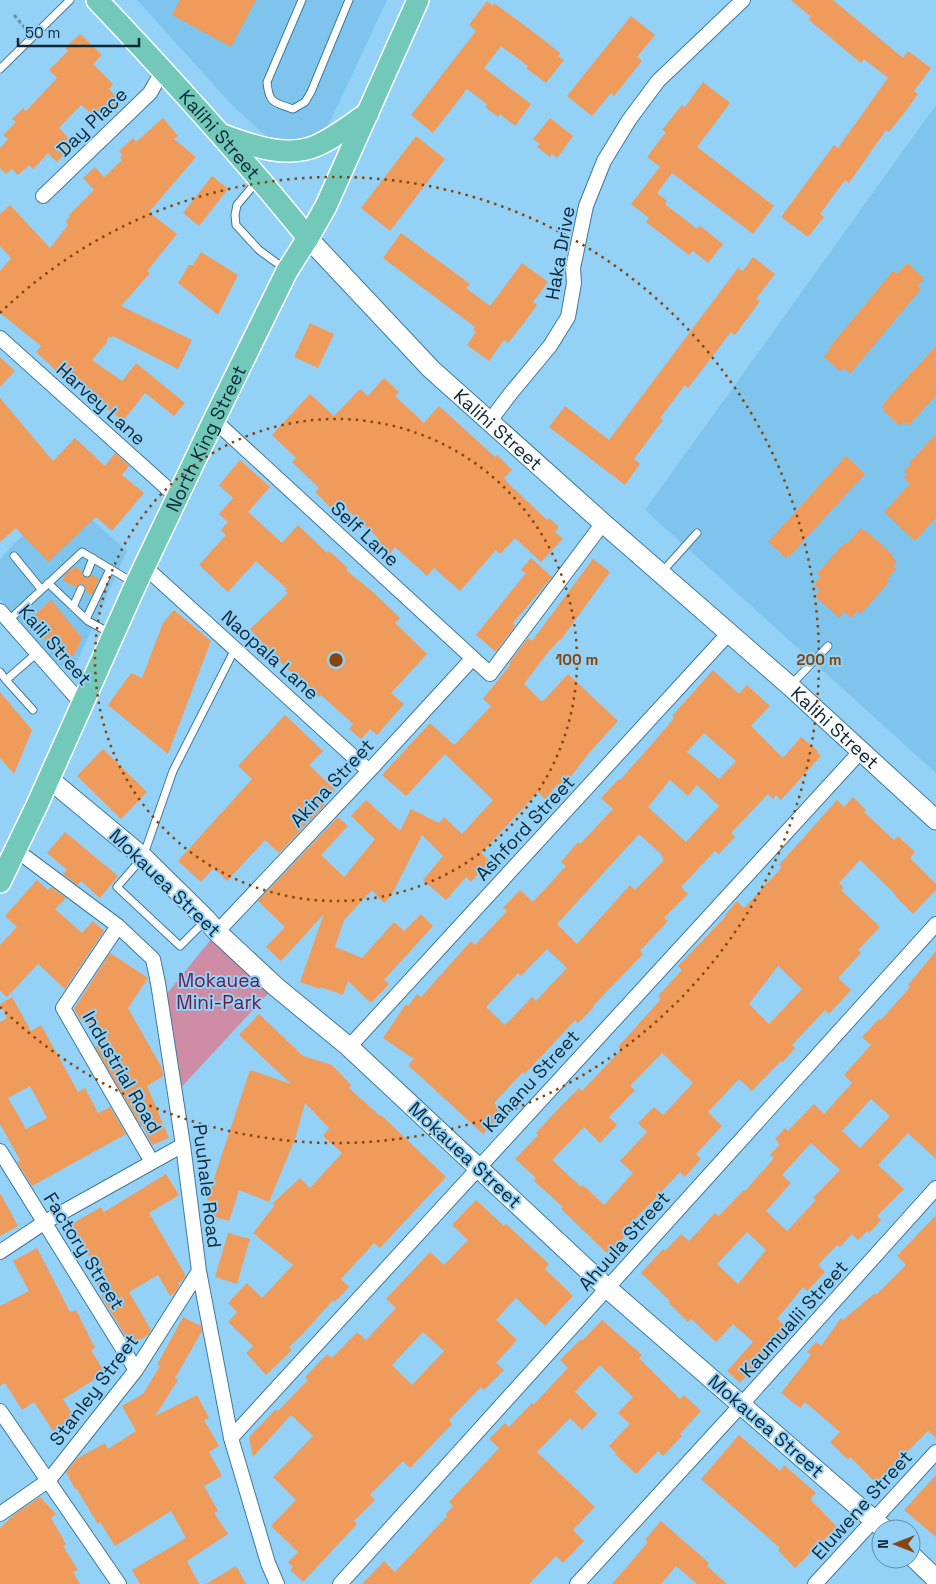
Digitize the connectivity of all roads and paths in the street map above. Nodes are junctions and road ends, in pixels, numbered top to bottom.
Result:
1 (70, 0) edge
2 (98, 0) edge
3 (302, 0) edge
4 (349, 0) edge
5 (418, 0) edge
6 (743, 0) edge
7 (14, 15) dead end
8 (27, 30) dead end
9 (0, 70) edge
10 (163, 70) junction
11 (368, 113) junction
12 (220, 134) junction
13 (260, 178) junction
14 (43, 196) dead end
15 (308, 238) junction
16 (287, 271) junction
17 (0, 338) edge
18 (214, 420) junction
19 (489, 422) junction
20 (178, 498) junction
21 (603, 523) junction
22 (697, 533) dead end
23 (14, 556) dead end
24 (93, 558) junction
25 (110, 569) junction
26 (87, 573) dead end
27 (661, 573) junction
28 (140, 576) junction
29 (48, 583) junction
30 (41, 589) junction
31 (81, 589) dead end
32 (73, 607) junction
33 (4, 616) edge
34 (86, 619) junction
35 (728, 634) junction
36 (113, 635) junction
37 (828, 646) dead end
38 (235, 649) junction
39 (37, 653) junction
40 (472, 659) junction
41 (0, 672) edge
42 (6, 680) junction
43 (790, 686) junction
44 (82, 704) junction
45 (33, 710) dead end
46 (860, 752) junction
47 (369, 771) junction
48 (48, 778) junction
49 (936, 820) edge
50 (16, 850) junction
51 (143, 857) junction
52 (0, 882) edge
53 (936, 924) edge
54 (118, 926) junction
55 (212, 926) junction
56 (349, 1047) junction
57 (184, 1144) junction
58 (0, 1151) edge
59 (152, 1162) junction
60 (478, 1167) junction
61 (936, 1188) edge
62 (45, 1222) junction
63 (0, 1252) edge
64 (199, 1271) junction
65 (607, 1288) junction
66 (136, 1370) junction
67 (742, 1405) junction
68 (0, 1411) edge
69 (231, 1438) junction
70 (936, 1452) edge
71 (48, 1480) junction
72 (0, 1514) edge
73 (873, 1519) edge
74 (883, 1519) edge
75 (871, 1532) edge
76 (921, 1565) edge
77 (936, 1579) edge
78 (119, 1584) edge
79 (277, 1584) edge
80 (340, 1584) edge
81 (577, 1584) edge
82 (815, 1584) edge

1 - 9 lane
2 - 10 main road, Kalihi Street
3 - 4 lane
5 - 11 main road, North King Street
6 - 19 street, Haka Drive
7 - 8 path
10 - 12 main road, Kalihi Street
10 - 14 street, Day Place
11 - 12 main road
11 - 15 main road, North King Street
12 - 13 main road, Kalihi Street
13 - 15 main road, Kalihi Street
13 - 16 lane
15 - 16 main road, North King Street
15 - 19 street, Kalihi Street
16 - 18 main road, North King Street
17 - 20 street, Harvey Lane
18 - 20 main road, North King Street
18 - 40 street, Self Lane
19 - 21 street, Kalihi Street
20 - 28 main road, North King Street
21 - 27 street, Kalihi Street
21 - 40 street, Self Lane
22 - 27 lane
23 - 30 lane
24 - 25 lane
24 - 26 lane
24 - 29 lane
25 - 28 lane
25 - 34 lane
27 - 35 street, Kalihi Street
28 - 36 main road, North King Street
28 - 38 street, Naopala Lane
29 - 30 lane
29 - 32 lane
30 - 33 lane
31 - 32 lane
32 - 34 lane
33 - 39 street, Kaili Street
34 - 36 lane
35 - 43 street, Kalihi Street
35 - 56 street, Ashford Street
36 - 44 main road, North King Street
37 - 43 lane
38 - 47 street, Naopala Lane
38 - 51 lane
39 - 42 lane
39 - 44 street, Kaili Street
40 - 47 street, Akina Street
41 - 42 lane
42 - 45 lane
43 - 46 street, Kalihi Street
44 - 48 main road, North King Street
46 - 49 street, Kalihi Street
46 - 60 street, Kahanu Street
47 - 55 street, Akina Street
48 - 50 main road, North King Street
48 - 51 street, Mokauea Street
50 - 52 main road, North King Street
50 - 54 street, Puuhale Road
51 - 55 street, Mokauea Street
51 - 55 lane
53 - 65 street, Ahuula Street
54 - 57 street, Puuhale Road
54 - 59 street, Industrial Road
55 - 56 street, Mokauea Street
56 - 60 street, Mokauea Street
57 - 59 street
57 - 64 street, Puuhale Road
58 - 62 street, Factory Street
59 - 62 street
60 - 65 street, Mokauea Street
60 - 69 street, Kahanu Street
61 - 67 street, Kaumualii Street
62 - 63 street
62 - 66 street, Factory Street
64 - 66 street, Stanley Street
64 - 69 street, Puuhale Road
65 - 67 street, Mokauea Street
65 - 80 street, Ahuula Street
66 - 71 street, Stanley Street
67 - 73 street, Mokauea Street
67 - 81 street, Kaumualii Street
68 - 71 street
69 - 79 street, Puuhale Road
70 - 74 street, Eluwene Street
71 - 72 street, Stanley Street
71 - 78 street
75 - 82 street, Eluwene Street
76 - 77 street

